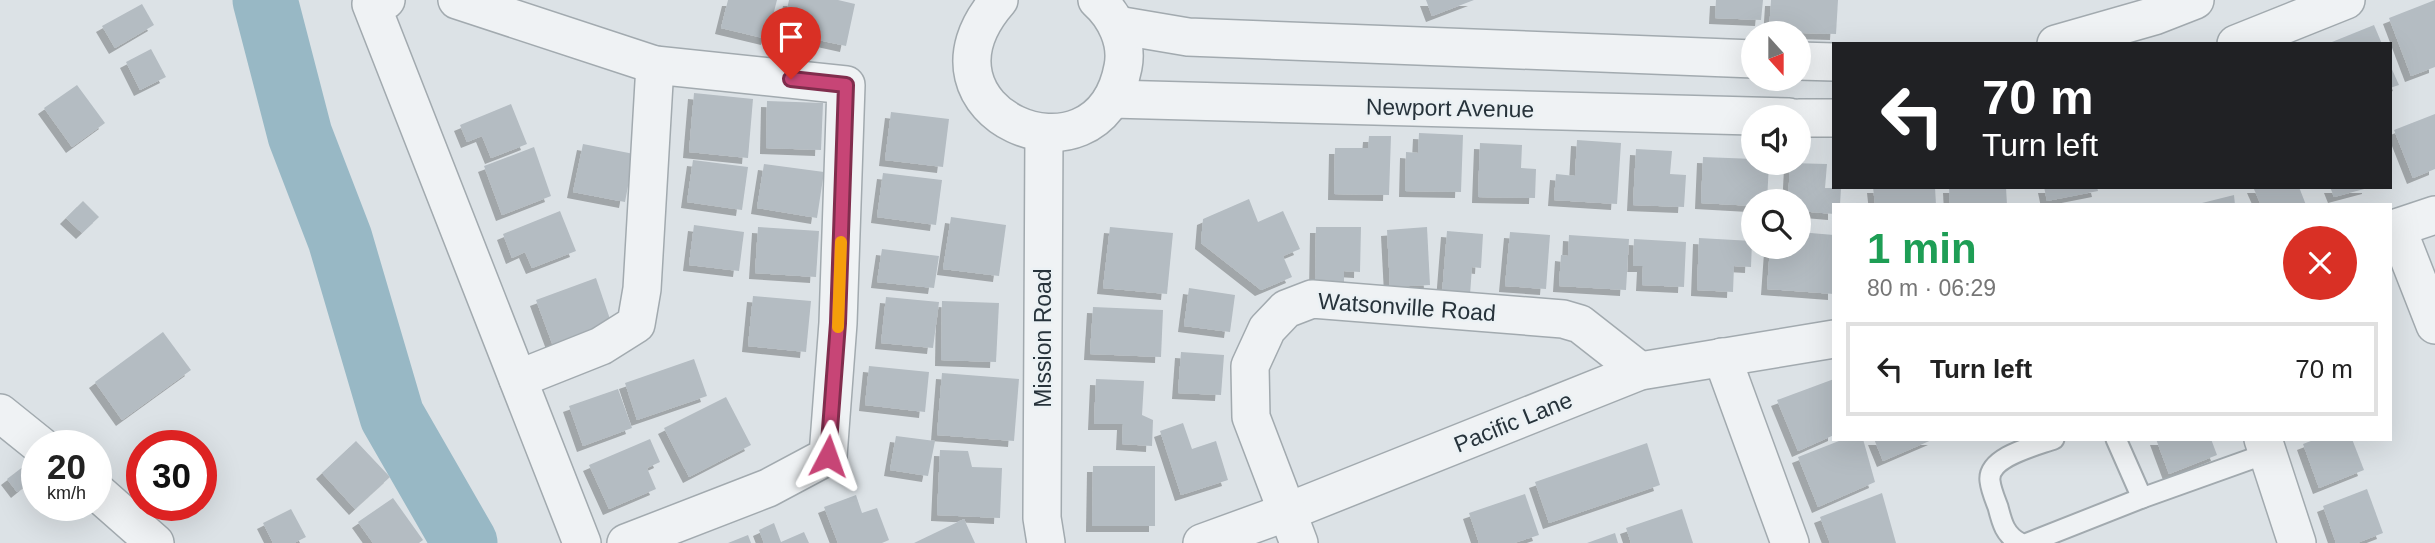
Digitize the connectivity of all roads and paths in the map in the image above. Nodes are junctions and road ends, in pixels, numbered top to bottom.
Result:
1 (386, 0) edge
2 (457, 0) edge
3 (999, 0) edge
4 (2195, 0) edge
5 (2346, 0) edge
6 (1107, 12) edge
7 (2063, 42) edge
8 (2241, 42) edge
9 (1741, 58) edge
10 (1811, 61) edge
11 (1832, 62) edge
12 (654, 65) junction
13 (1112, 99) junction
14 (1741, 116) edge
15 (1811, 118) edge
16 (1832, 118) edge
17 (1044, 133) junction
18 (2435, 215) edge
19 (2394, 229) edge
20 (2435, 325) edge
21 (1832, 339) edge
22 (1722, 357) junction
23 (1640, 371) junction
24 (518, 379) junction
25 (0, 413) edge
26 (21, 430) edge
27 (2049, 441) edge
28 (2117, 441) edge
29 (2266, 446) edge
30 (2143, 498) junction
31 (112, 505) edge
32 (1293, 527) edge
33 (155, 543) edge
34 (582, 543) edge
35 (626, 543) edge
36 (1046, 543) edge
37 (1202, 543) edge
38 (1790, 543) edge
39 (2020, 543) edge
40 (2028, 543) edge
41 (2297, 543) edge

1 - 24 street
2 - 12 street
3 - 17 street
4 - 7 street
5 - 8 street
6 - 9 street
6 - 13 street
10 - 11 street
12 - 24 street
12 - 35 street
13 - 14 street, Newport Avenue
13 - 17 street
15 - 16 street
17 - 36 street, Mission Road
18 - 19 street
19 - 20 street
21 - 22 street, Pacific Lane
22 - 23 street, Pacific Lane
22 - 38 street
23 - 32 street, Pacific Lane
23 - 32 street, Watsonville Road
24 - 34 street
25 - 26 street
27 - 39 lane
28 - 30 lane
29 - 30 lane
29 - 41 street
30 - 40 lane
31 - 33 street
32 - 37 street, Pacific Lane

